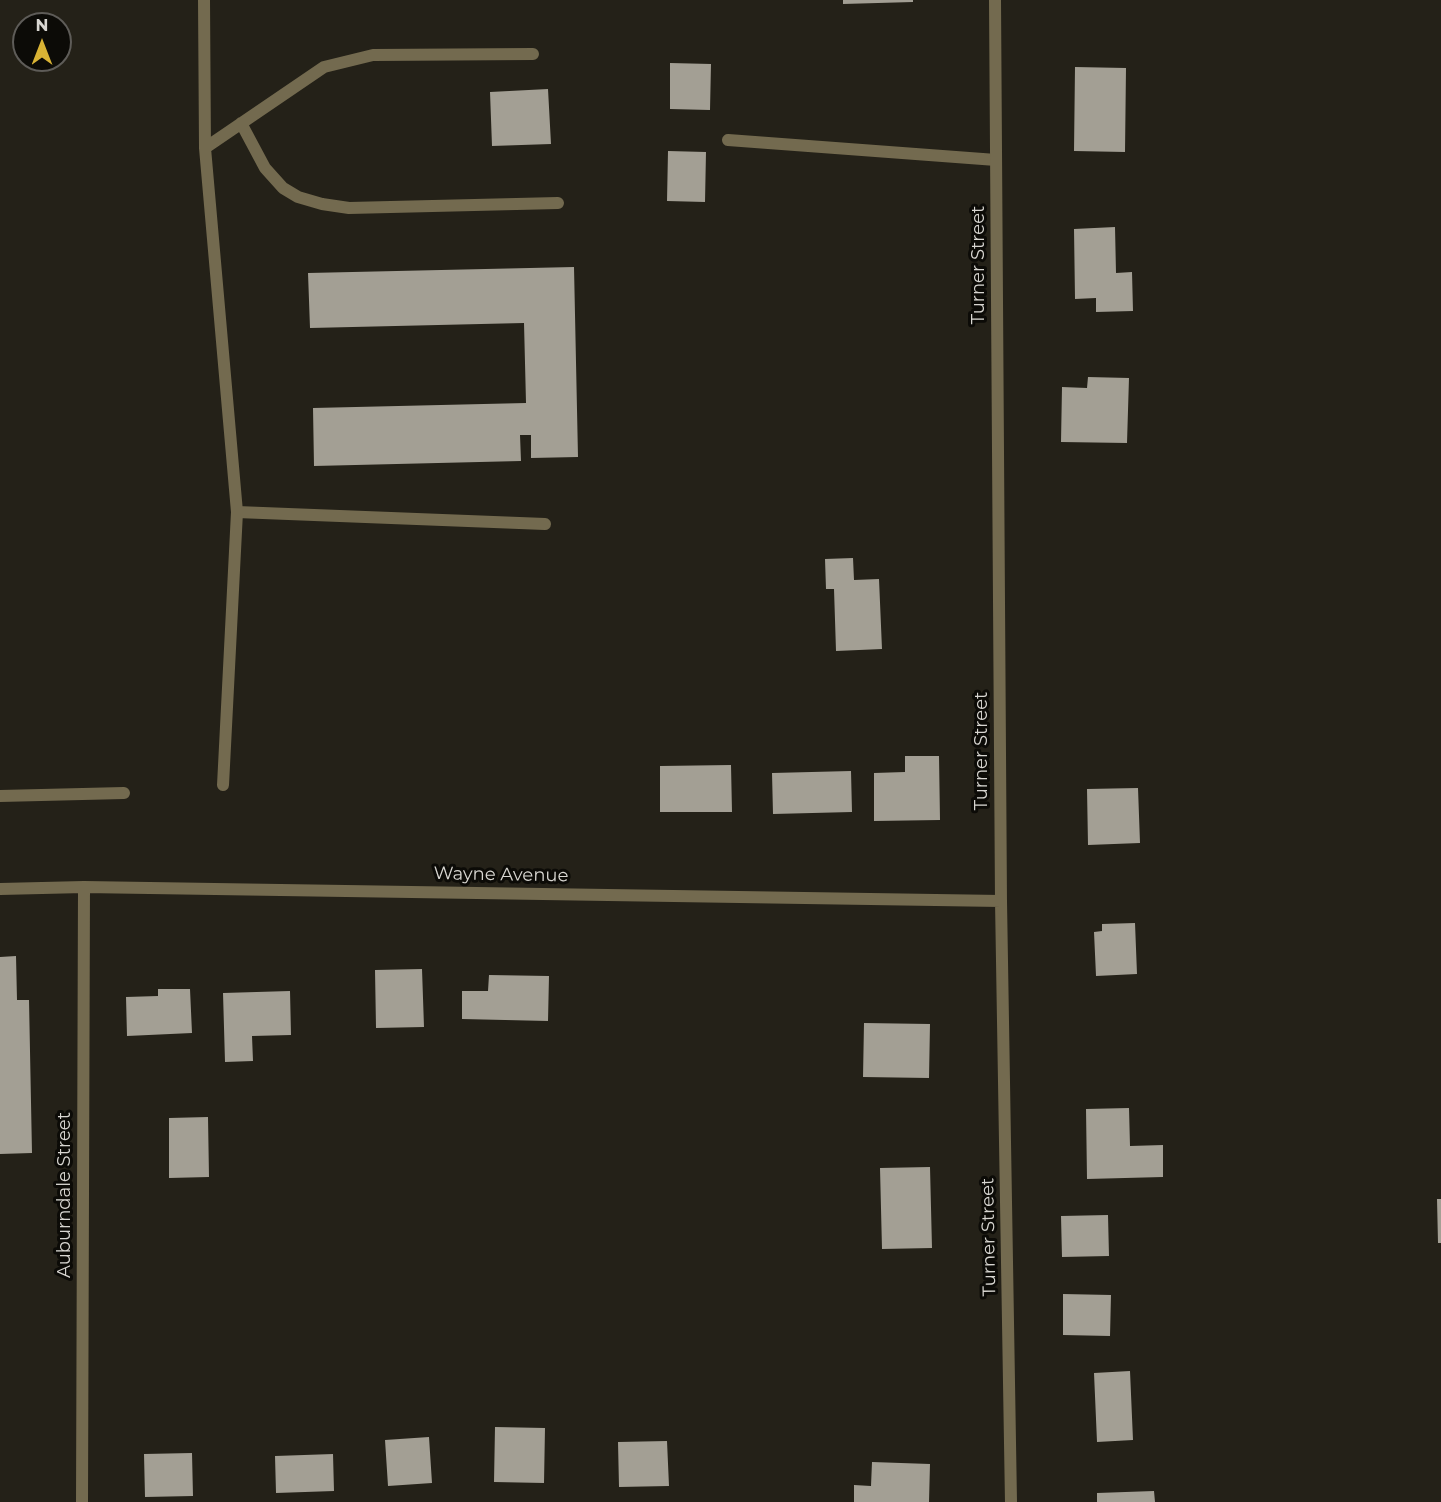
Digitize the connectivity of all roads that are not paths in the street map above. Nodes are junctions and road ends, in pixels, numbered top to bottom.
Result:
1 (204, 0) edge
2 (995, 0) edge
3 (533, 54) dead end
4 (241, 123) junction
5 (728, 140) dead end
6 (205, 148) junction
7 (996, 160) junction
8 (558, 203) dead end
9 (237, 513) junction
10 (545, 524) dead end
11 (223, 784) dead end
12 (124, 793) dead end
13 (0, 796) edge
14 (84, 887) junction
15 (0, 889) edge
16 (1001, 901) junction
17 (82, 1502) edge
18 (1011, 1502) edge

1 - 6 street
2 - 7 street, Turner Street
3 - 4 street
4 - 6 street
4 - 8 street
5 - 7 street
6 - 9 street
7 - 16 street, Turner Street
9 - 10 street
9 - 11 street
12 - 13 street
14 - 15 street, Wayne Avenue
14 - 16 street, Wayne Avenue
14 - 17 street, Auburndale Street
16 - 18 street, Turner Street

